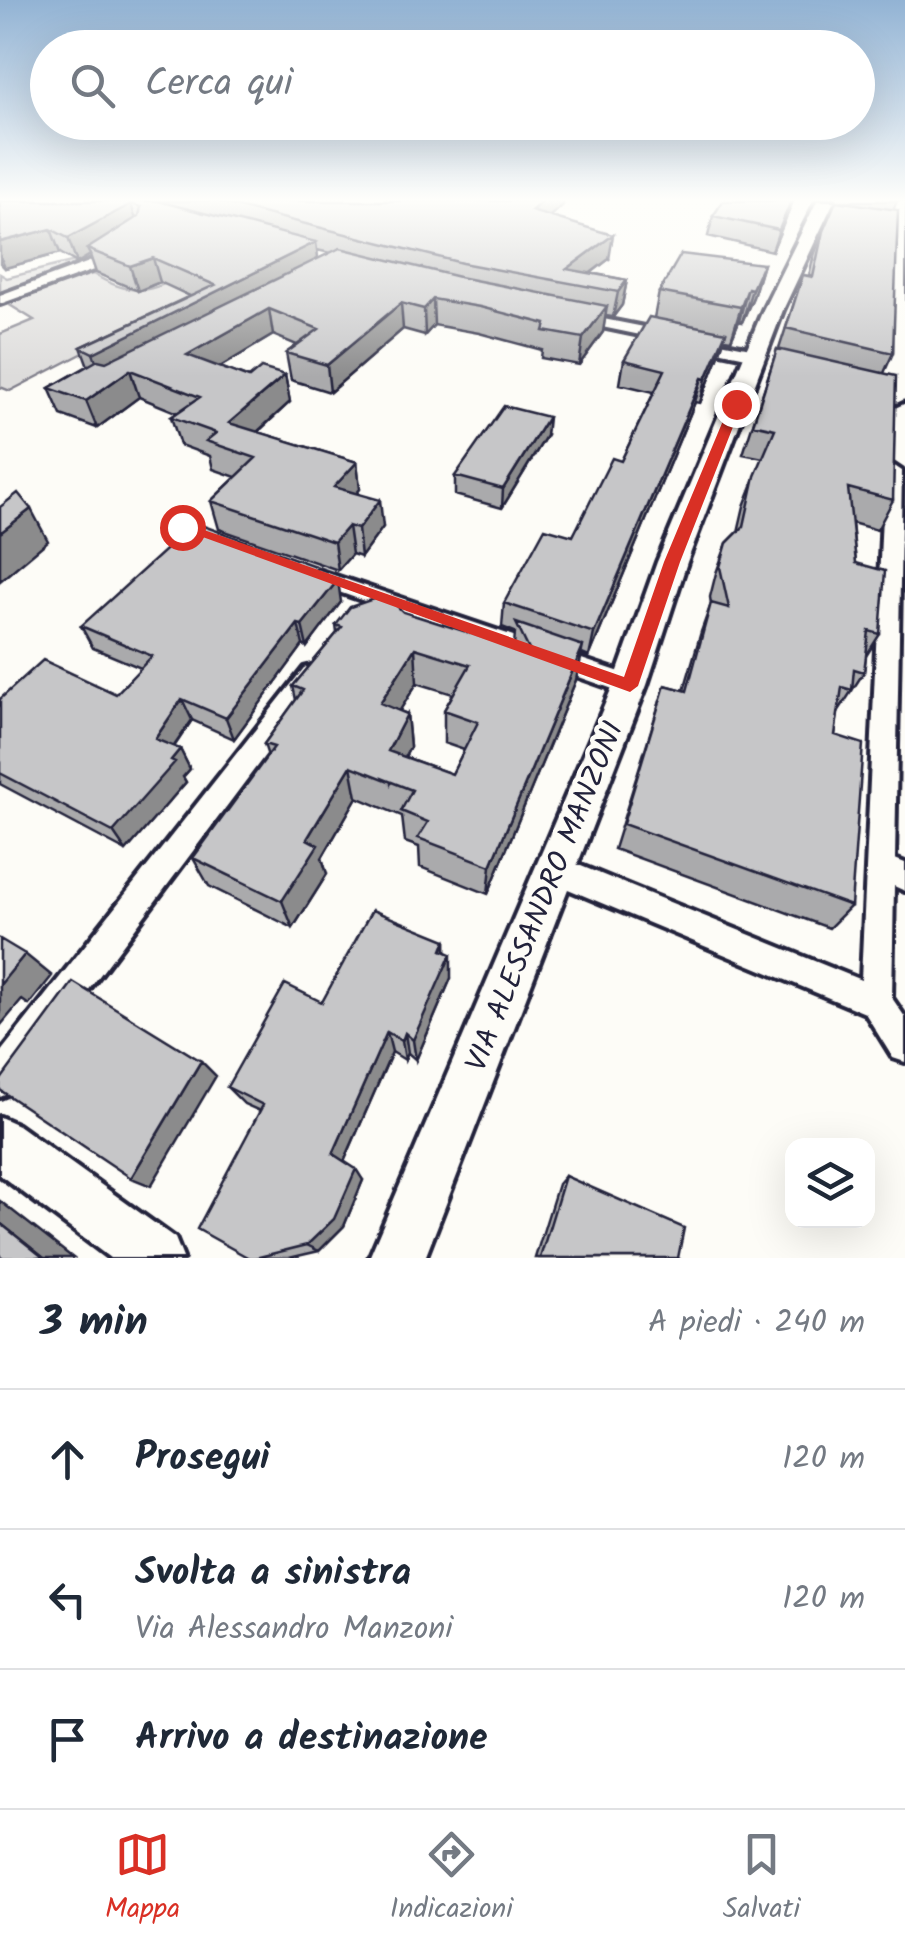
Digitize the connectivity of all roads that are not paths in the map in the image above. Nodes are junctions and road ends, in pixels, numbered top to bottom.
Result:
1 (104, 260) edge
2 (805, 260) edge
3 (893, 260) edge
4 (0, 300) edge
5 (552, 313) edge
6 (760, 361) junction
7 (845, 386) edge
8 (897, 404) edge
9 (893, 455) edge
10 (286, 565) edge
11 (324, 659) edge
12 (630, 686) junction
13 (554, 870) junction
14 (893, 872) edge
15 (876, 1002) junction
16 (905, 1046) edge
17 (0, 1080) edge
18 (0, 1143) edge
19 (134, 1252) edge
20 (397, 1258) edge

1 - 4 street
2 - 6 main road, VIA ALESSANDRO MANZONI
3 - 8 main road
5 - 6 street
6 - 12 main road, VIA ALESSANDRO MANZONI
7 - 8 main road
9 - 14 street
10 - 12 street
11 - 17 street
12 - 13 main road, VIA ALESSANDRO MANZONI
13 - 15 street
13 - 20 main road, VIA ALESSANDRO MANZONI
14 - 15 street
15 - 16 street
18 - 19 main road

